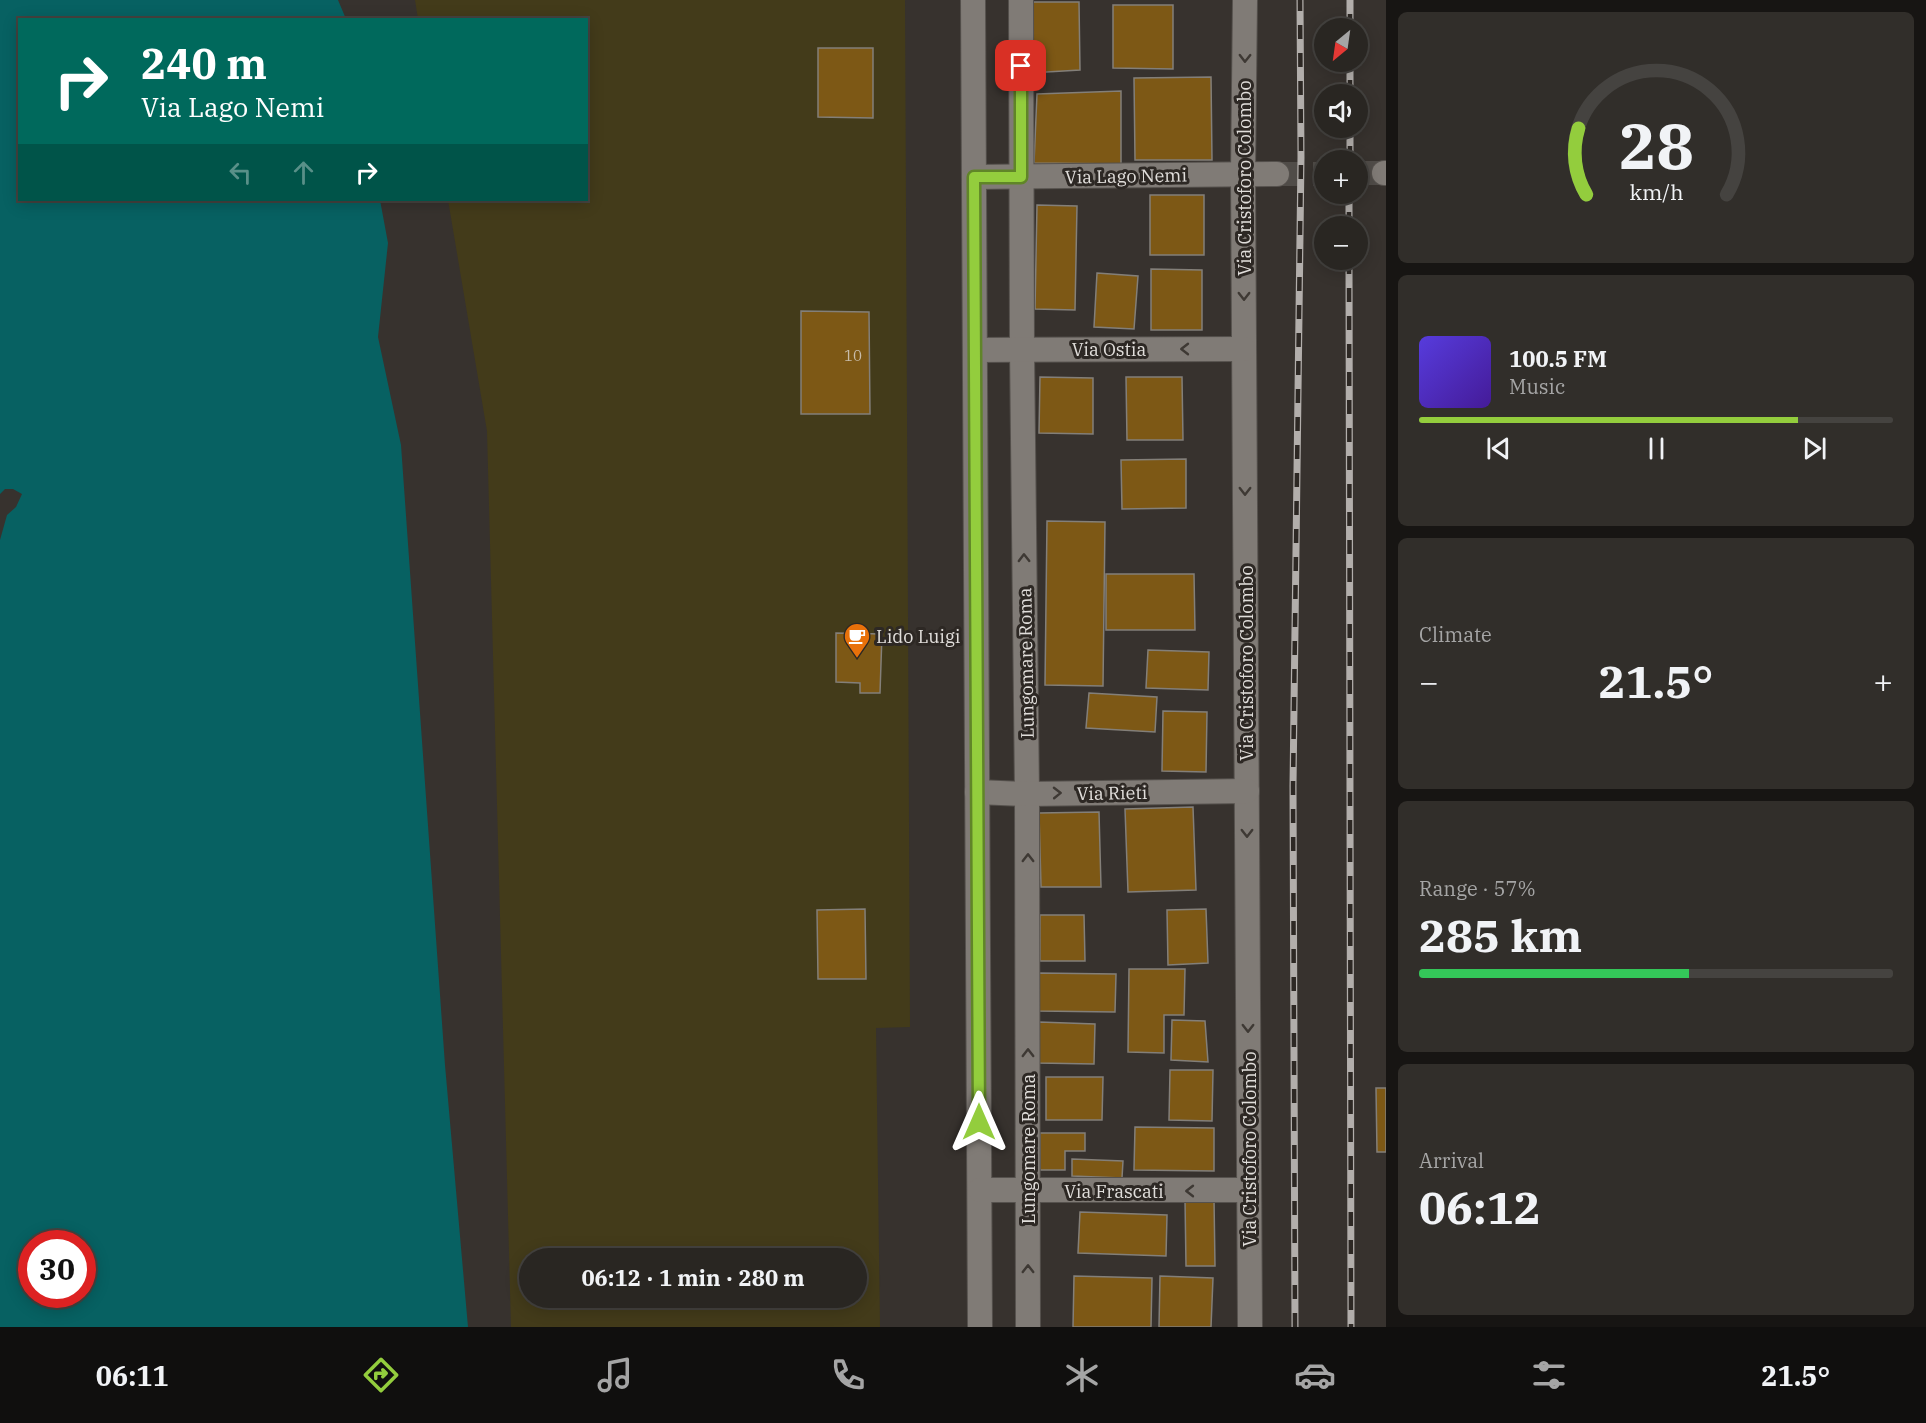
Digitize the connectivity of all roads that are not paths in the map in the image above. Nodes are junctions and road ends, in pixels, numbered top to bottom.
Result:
1 (973, 0) edge
2 (1021, 0) edge
3 (1245, 0) edge
4 (1243, 174) junction
5 (1277, 174) tunnel mouth
6 (974, 177) junction
7 (1021, 177) junction
8 (1244, 349) junction
9 (975, 350) junction
10 (1022, 350) junction
11 (1247, 791) junction
12 (977, 792) junction
13 (1027, 794) junction
14 (980, 1190) junction
15 (1249, 1190) junction
16 (1028, 1191) junction
17 (980, 1327) edge
18 (1028, 1327) edge
19 (1250, 1327) edge

1 - 6 street
2 - 7 street, Lungomare Roma
3 -> 4 street, Via Cristoforo Colombo
4 - 5 street, Via Lago Nemi
4 - 7 street, Via Lago Nemi
4 -> 8 street, Via Cristoforo Colombo
6 - 7 street, Via Lago Nemi
6 - 9 street
7 - 10 street, Lungomare Roma
8 -> 10 street, Via Ostia
8 -> 11 street, Via Cristoforo Colombo
9 - 10 street, Via Ostia
9 - 12 street
13 -> 10 street, Lungomare Roma
13 -> 11 street, Via Rieti
11 -> 15 street, Via Cristoforo Colombo
12 - 13 street, Via Rieti
12 - 14 street
16 -> 13 street, Lungomare Roma
14 - 16 street, Via Frascati
14 - 17 street
15 -> 16 street, Via Frascati
15 - 19 street, Via Cristoforo Colombo
18 -> 16 street, Lungomare Roma

